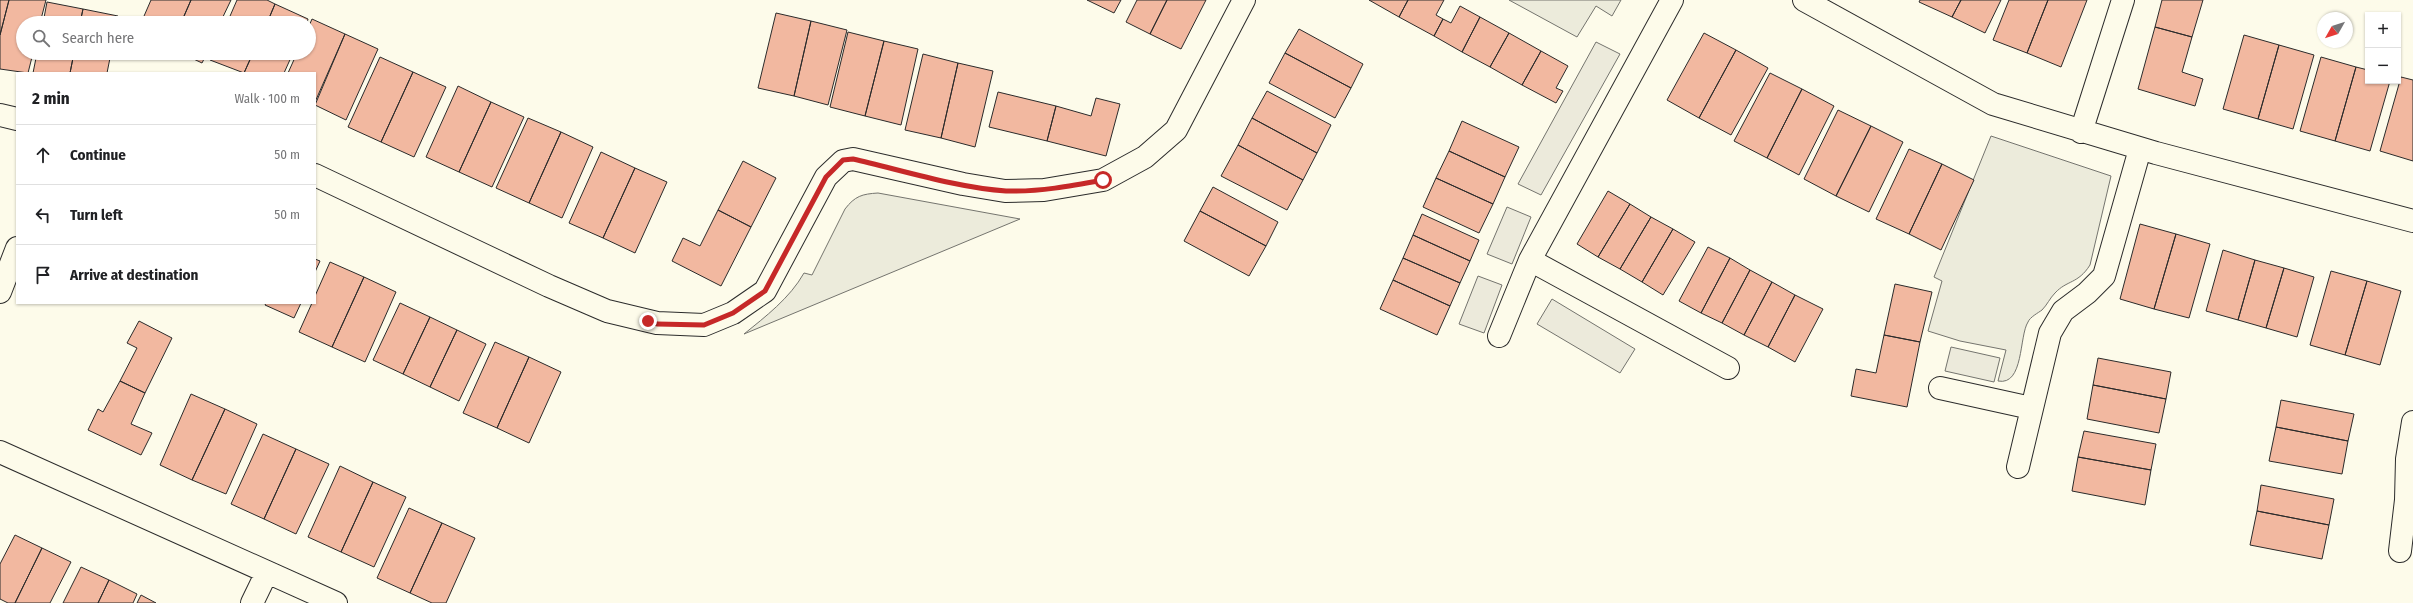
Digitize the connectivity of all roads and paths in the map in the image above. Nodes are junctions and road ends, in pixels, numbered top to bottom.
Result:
1 (1244, 0) edge
2 (1672, 0) edge
3 (1804, 0) edge
4 (2123, 0) edge
5 (0, 115) edge
6 (16, 119) edge
7 (2081, 132) junction
8 (2140, 149) junction
9 (316, 175) edge
10 (2413, 221) edge
11 (16, 251) edge
12 (1530, 260) junction
13 (0, 292) edge
14 (1499, 336) dead end
15 (1728, 368) dead end
16 (1940, 388) dead end
17 (2031, 408) junction
18 (2413, 422) edge
19 (0, 452) edge
20 (2018, 467) dead end
21 (2400, 551) dead end
22 (267, 572) junction
23 (252, 603) edge
24 (336, 603) edge

1 - 9 street
2 - 12 street
3 - 7 street
4 - 7 street
5 - 6 street
7 - 8 street
8 - 10 street
8 - 17 street
11 - 13 street
12 - 14 street
12 - 15 street
16 - 17 street
17 - 20 street
18 - 21 street
19 - 22 street
22 - 23 street
22 - 24 street

